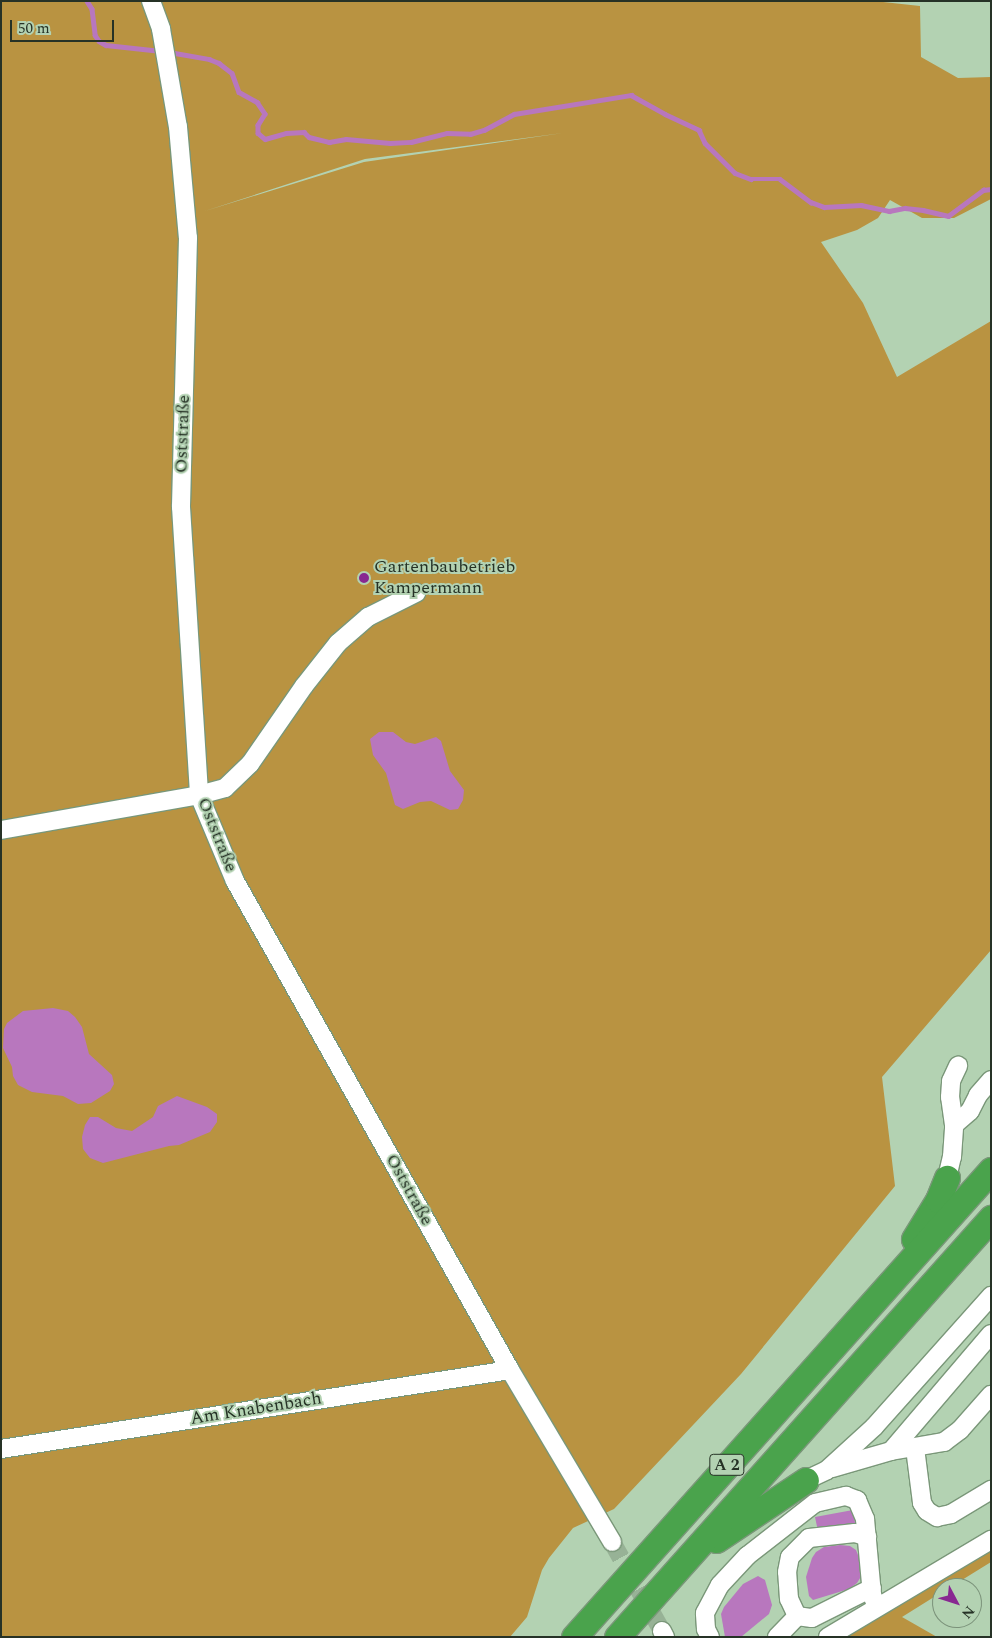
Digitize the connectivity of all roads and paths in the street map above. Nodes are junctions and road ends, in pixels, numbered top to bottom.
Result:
1 (151, 1) edge
2 (416, 593) dead end
3 (199, 794) junction
4 (1, 830) edge
5 (958, 1066) dead end
6 (991, 1080) edge
7 (954, 1125) junction
8 (991, 1170) edge
9 (948, 1178) joint
10 (991, 1218) edge
11 (880, 1292) junction
12 (991, 1296) edge
13 (991, 1334) edge
14 (510, 1370) junction
15 (991, 1394) edge
16 (915, 1448) junction
17 (1, 1449) edge
18 (891, 1450) junction
19 (816, 1475) junction
20 (991, 1490) edge
21 (789, 1524) junction
22 (867, 1537) junction
23 (991, 1540) edge
24 (612, 1542) tunnel mouth
25 (805, 1543) junction
26 (686, 1559) junction
27 (872, 1588) junction
28 (877, 1607) junction
29 (797, 1616) junction
30 (574, 1637) edge
31 (617, 1637) edge
32 (710, 1637) edge
33 (777, 1637) edge
34 (828, 1637) edge

1 - 3 street, Oststraße
2 - 3 street
3 - 4 street
3 - 14 street, Oststraße
5 - 7 street
6 - 7 street
7 - 9 street
8 - 11 highway, A 2
9 - 11 highway
10 - 26 highway, A 2
11 - 30 highway, A 2
12 - 19 street
13 - 18 street
14 - 17 street, Am Knabenbach
14 - 24 street, Oststraße
15 - 16 street
16 - 18 street
16 - 20 street
18 - 19 street
19 - 26 highway
21 - 22 street
21 - 25 street
21 - 32 street
22 - 25 street
22 - 27 street
23 - 28 street
25 - 29 street
26 - 31 highway, A 2
27 - 28 street
27 - 29 street
28 - 34 street
29 - 33 street

